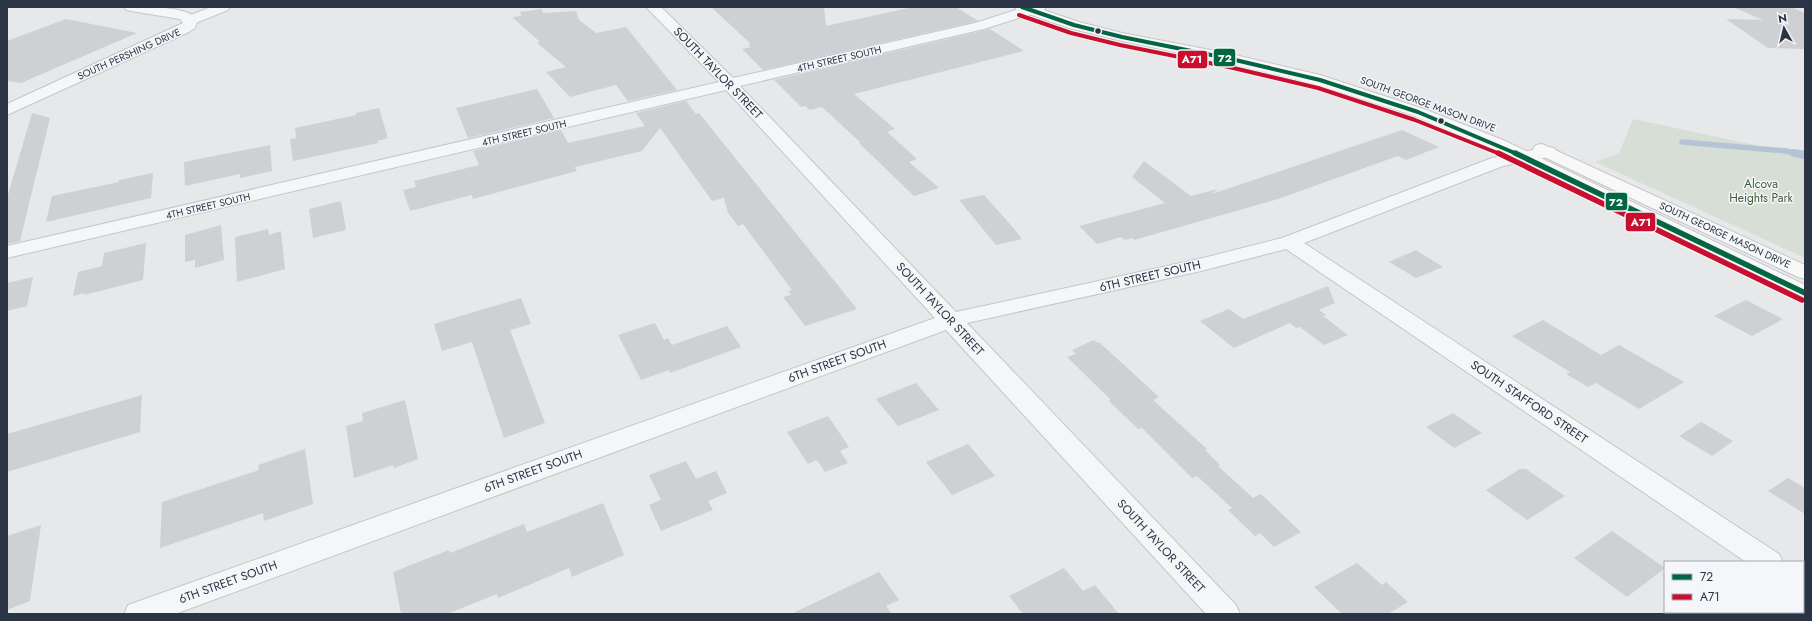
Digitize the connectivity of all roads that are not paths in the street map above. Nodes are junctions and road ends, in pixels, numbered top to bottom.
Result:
1 (131, 7) edge
2 (223, 7) edge
3 (653, 7) edge
4 (1053, 7) edge
5 (1030, 8) edge
6 (191, 20) junction
7 (730, 85) junction
8 (8, 109) edge
9 (1548, 152) junction
10 (1523, 157) junction
11 (1290, 242) junction
12 (7, 252) edge
13 (1805, 273) edge
14 (1805, 293) edge
15 (950, 320) junction
16 (1768, 561) edge
17 (139, 614) edge
18 (1224, 614) edge

1 - 6 street, SOUTH PERSHING DRIVE
2 - 6 street
3 - 7 street, SOUTH TAYLOR STREET
4 - 9 main road, SOUTH GEORGE MASON DRIVE
5 - 7 street, 4TH STREET SOUTH
5 - 10 main road, SOUTH GEORGE MASON DRIVE
6 - 8 street, SOUTH PERSHING DRIVE
7 - 12 street, 4TH STREET SOUTH
7 - 15 street, SOUTH TAYLOR STREET
9 - 10 street, 6TH STREET SOUTH
9 - 13 main road, SOUTH GEORGE MASON DRIVE
10 - 11 street, 6TH STREET SOUTH
10 - 14 main road, SOUTH GEORGE MASON DRIVE
11 - 15 street, 6TH STREET SOUTH
11 - 16 street, SOUTH STAFFORD STREET
15 - 17 street, 6TH STREET SOUTH
15 - 18 street, SOUTH TAYLOR STREET

